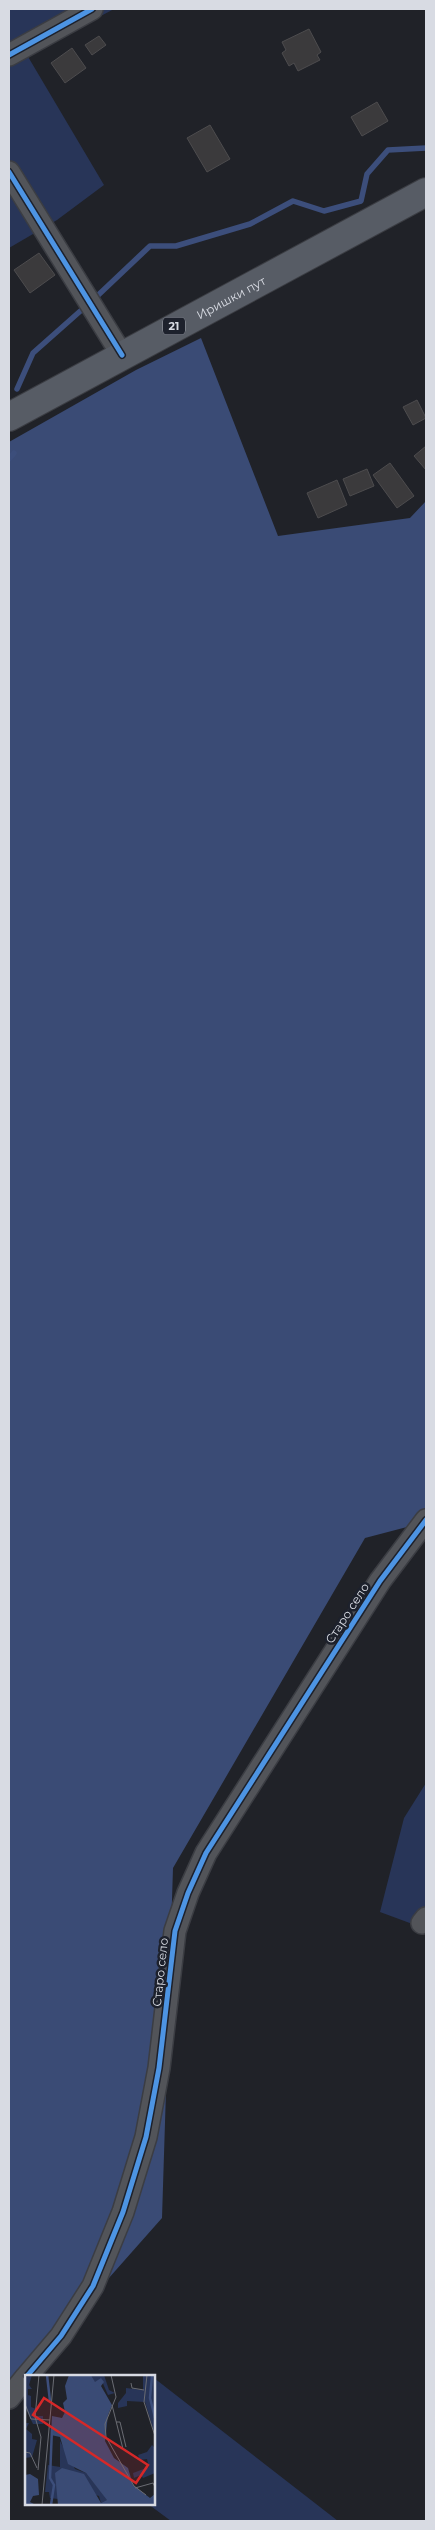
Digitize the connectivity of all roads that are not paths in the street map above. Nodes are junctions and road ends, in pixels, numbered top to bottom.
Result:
1 (92, 9) edge
2 (9, 55) edge
3 (9, 172) edge
4 (426, 192) edge
5 (122, 355) junction
6 (9, 417) edge
7 (426, 1520) edge
8 (29, 2375) edge
9 (25, 2379) edge
10 (9, 2398) edge

1 - 2 street
3 - 5 street
4 - 5 main road, Иришки пут / 21
5 - 6 main road, Иришки пут / 21
7 - 8 street, Старо село
9 - 10 street, Старо село

